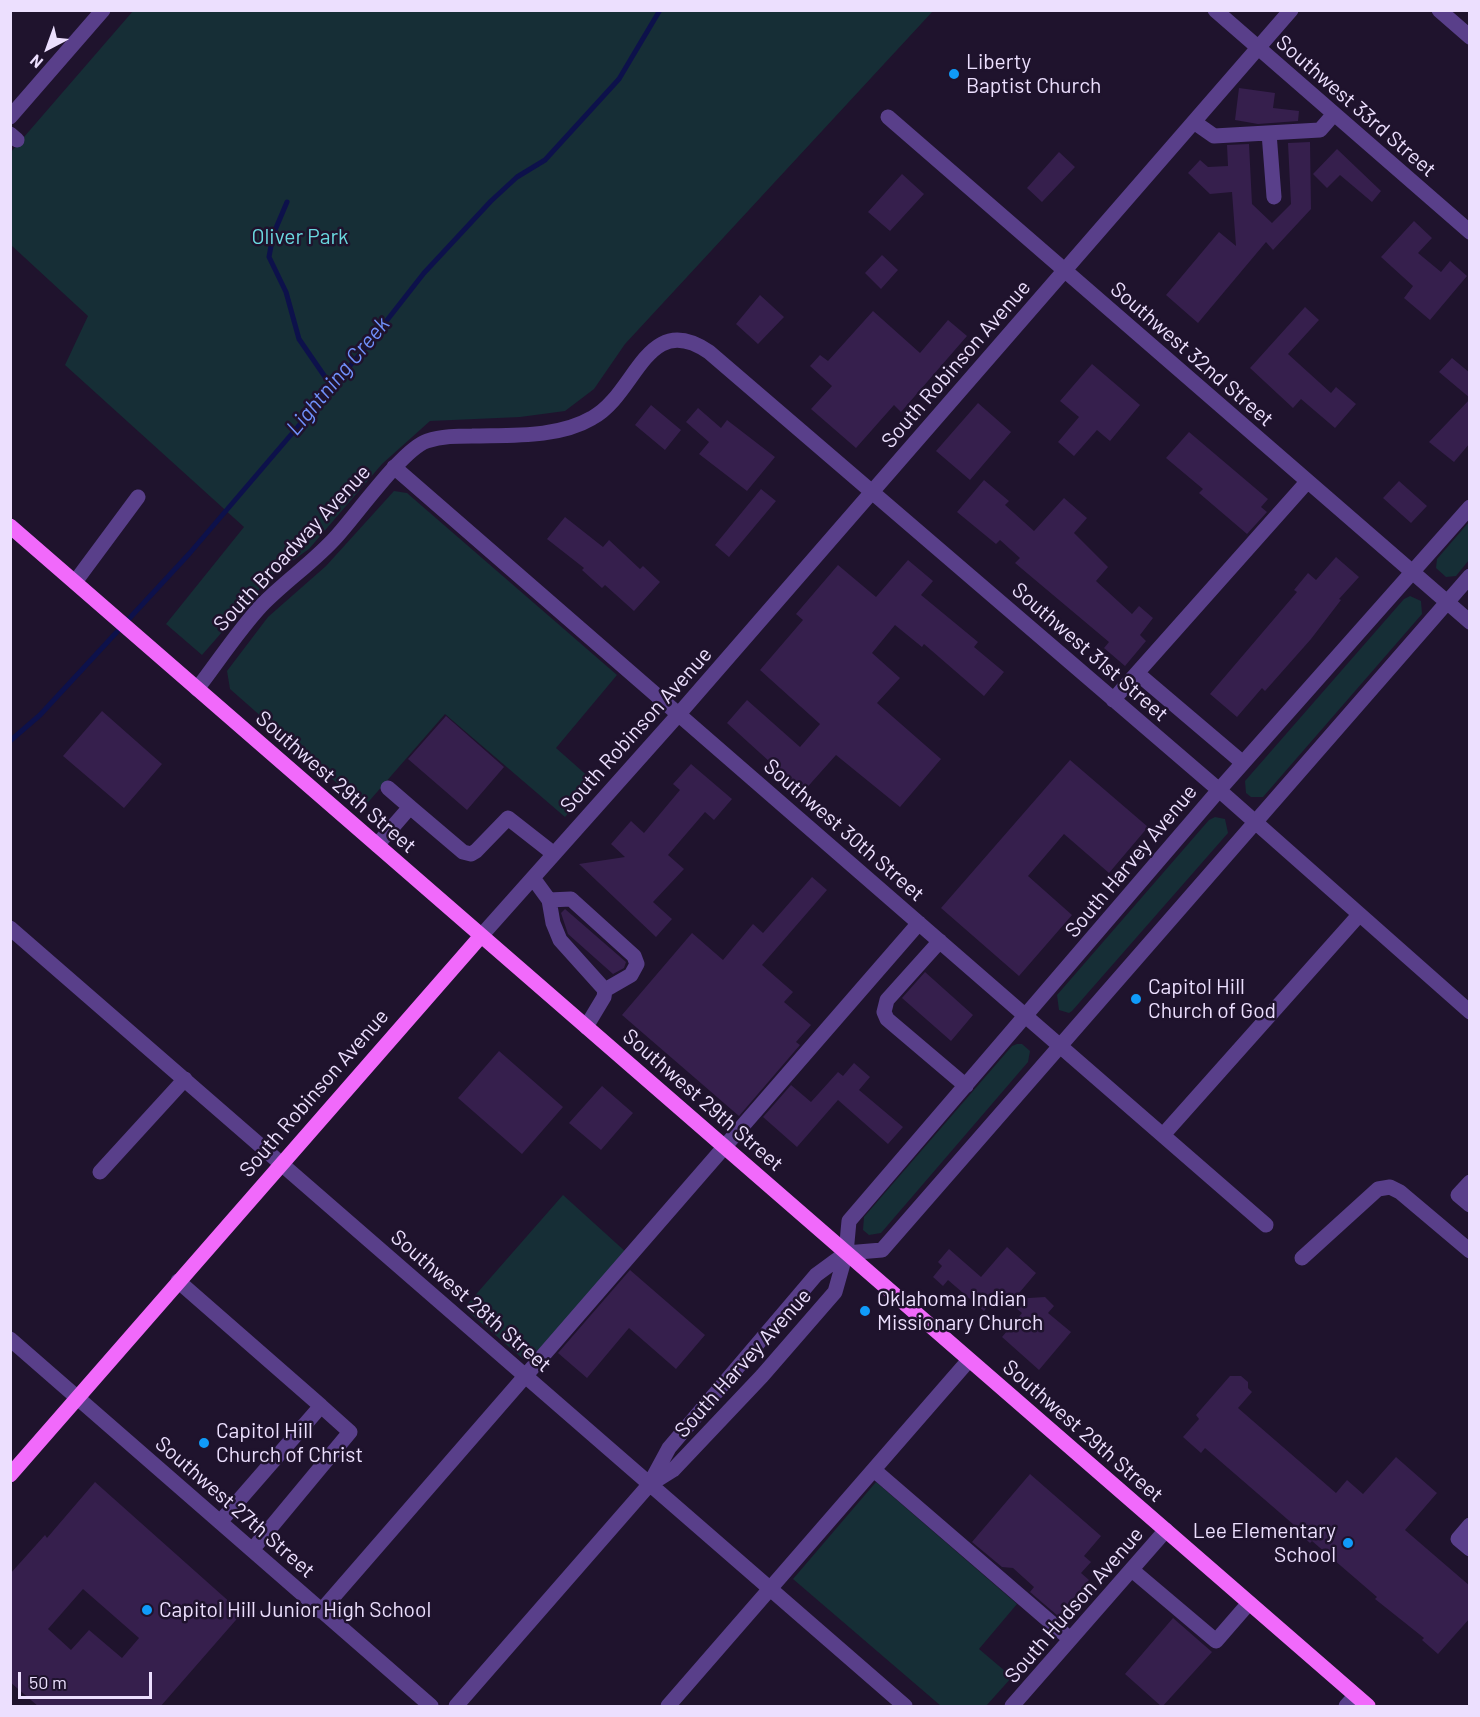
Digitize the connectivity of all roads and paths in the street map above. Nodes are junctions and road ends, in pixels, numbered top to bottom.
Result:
1 (103, 10) edge
2 (1215, 10) edge
3 (1291, 10) edge
4 (1439, 10) edge
5 (1470, 37) edge
6 (1258, 48) junction
7 (1334, 114) junction
8 (10, 117) edge
9 (888, 117) dead end
10 (1194, 122) junction
11 (1269, 133) junction
12 (1274, 197) dead end
13 (1470, 232) edge
14 (1065, 270) junction
15 (674, 341) joint
16 (394, 467) junction
17 (1307, 483) junction
18 (872, 493) junction
19 (138, 497) dead end
20 (1470, 507) edge
21 (10, 526) edge
22 (1412, 573) junction
23 (1470, 576) edge
24 (75, 582) junction
25 (1446, 602) junction
26 (1470, 622) edge
27 (1137, 674) junction
28 (197, 689) junction
29 (1113, 700) junction
30 (678, 715) junction
31 (1243, 764) junction
32 (388, 788) dead end
33 (1219, 790) junction
34 (410, 807) junction
35 (1255, 823) junction
36 (376, 845) junction
37 (554, 854) junction
38 (533, 878) junction
39 (549, 900) junction
40 (1359, 915) junction
41 (919, 923) junction
42 (10, 928) edge
43 (481, 936) junction
44 (940, 940) junction
45 (605, 990) junction
46 (1470, 1011) edge
47 (1027, 1016) junction
48 (586, 1027) junction
49 (1061, 1046) junction
50 (186, 1079) junction
51 (966, 1086) junction
52 (1163, 1135) junction
53 (725, 1148) junction
54 (281, 1162) junction
55 (100, 1172) dead end
56 (1470, 1182) edge
57 (1464, 1200) edge
58 (1266, 1225) dead end
59 (1470, 1251) edge
60 (846, 1253) junction
61 (1302, 1258) dead end
62 (178, 1281) junction
63 (10, 1339) edge
64 (969, 1360) junction
65 (525, 1376) junction
66 (77, 1397) junction
67 (321, 1406) junction
68 (874, 1470) junction
69 (10, 1475) edge
70 (649, 1485) junction
71 (220, 1522) junction
72 (1470, 1525) edge
73 (1166, 1530) junction
74 (1470, 1549) edge
75 (252, 1550) junction
76 (1132, 1570) junction
77 (769, 1590) junction
78 (1249, 1603) junction
79 (321, 1611) junction
80 (1070, 1639) junction
81 (1351, 1701) edge
82 (431, 1707) edge
83 (456, 1707) edge
84 (668, 1707) edge
85 (905, 1707) edge
86 (1012, 1707) edge
87 (1368, 1707) edge

1 - 8 street
2 - 6 street, Southwest 33rd Street
3 - 6 street, South Robinson Avenue
4 - 5 street
6 - 7 street, Southwest 33rd Street
6 - 10 street, South Robinson Avenue
7 - 11 street
7 - 13 street, Southwest 33rd Street
9 - 14 street, Southwest 32nd Street
10 - 11 street
10 - 14 street, South Robinson Avenue
11 - 12 street
14 - 17 street, Southwest 32nd Street
14 - 18 street, South Robinson Avenue
15 - 16 street, South Broadway Avenue
15 - 18 street, Southwest 31st Street
16 - 28 street, South Broadway Avenue
16 - 30 street, Southwest 30th Street
17 - 22 street, Southwest 32nd Street
17 - 27 street
18 - 29 street, Southwest 31st Street
18 - 30 street, South Robinson Avenue
19 - 24 street
20 - 22 street, South Harvey Avenue
21 - 24 main road, Southwest 29th Street
22 - 25 street, Southwest 32nd Street
22 - 31 street, South Harvey Avenue
23 - 25 street
24 - 28 main road, Southwest 29th Street
25 - 26 street, Southwest 32nd Street
25 - 35 street
27 - 29 street
27 - 31 street
28 - 36 main road, Southwest 29th Street
29 - 33 street, Southwest 31st Street
30 - 37 street, South Robinson Avenue
30 - 41 street, Southwest 30th Street
31 - 33 street, South Harvey Avenue
32 - 34 street
33 - 35 street, Southwest 31st Street
33 - 47 street, South Harvey Avenue
34 - 36 street
34 - 37 street
35 - 40 street, Southwest 31st Street
35 - 49 street
36 - 43 main road, Southwest 29th Street
37 - 38 street, South Robinson Avenue
38 - 39 street
38 - 43 street, South Robinson Avenue
39 - 45 street
39 - 45 street
40 - 46 street, Southwest 31st Street
40 - 52 street
41 - 44 street, Southwest 30th Street
41 - 53 street
42 - 50 street, Southwest 28th Street
43 - 48 main road, Southwest 29th Street
43 - 54 main road, South Robinson Avenue
44 - 47 street, Southwest 30th Street
44 - 51 street
45 - 48 street
47 - 49 street, Southwest 30th Street
47 - 51 street, South Harvey Avenue
48 - 53 main road, Southwest 29th Street
49 - 52 street, Southwest 30th Street
49 - 60 street
50 - 54 street, Southwest 28th Street
50 - 55 street
51 - 60 street, South Harvey Avenue
52 - 58 street, Southwest 30th Street
53 - 60 main road, Southwest 29th Street
53 - 65 street
54 - 62 main road, South Robinson Avenue
54 - 65 street, Southwest 28th Street
56 - 57 street
59 - 61 street
60 - 64 main road, Southwest 29th Street
60 - 70 street, South Harvey Avenue
60 - 70 street, South Harvey Avenue
62 - 66 main road, South Robinson Avenue
62 - 67 street
63 - 66 street, Southwest 27th Street
64 - 68 street
64 - 73 main road, Southwest 29th Street
65 - 70 street, Southwest 28th Street
65 - 79 street
66 - 69 main road, South Robinson Avenue
66 - 71 street, Southwest 27th Street
67 - 71 street
67 - 75 street
68 - 77 street
68 - 80 street
70 - 77 street, Southwest 28th Street
70 - 83 street, South Harvey Avenue
71 - 75 street, Southwest 27th Street
72 - 74 street
73 - 76 street, South Hudson Avenue
73 - 78 main road, Southwest 29th Street
75 - 79 street, Southwest 27th Street
76 - 78 street
76 - 80 street, South Hudson Avenue
77 - 84 street
77 - 85 street, Southwest 28th Street
78 - 81 main road, Southwest 29th Street
79 - 82 street, Southwest 27th Street
80 - 86 street, South Hudson Avenue
81 - 87 main road, Southwest 29th Street

